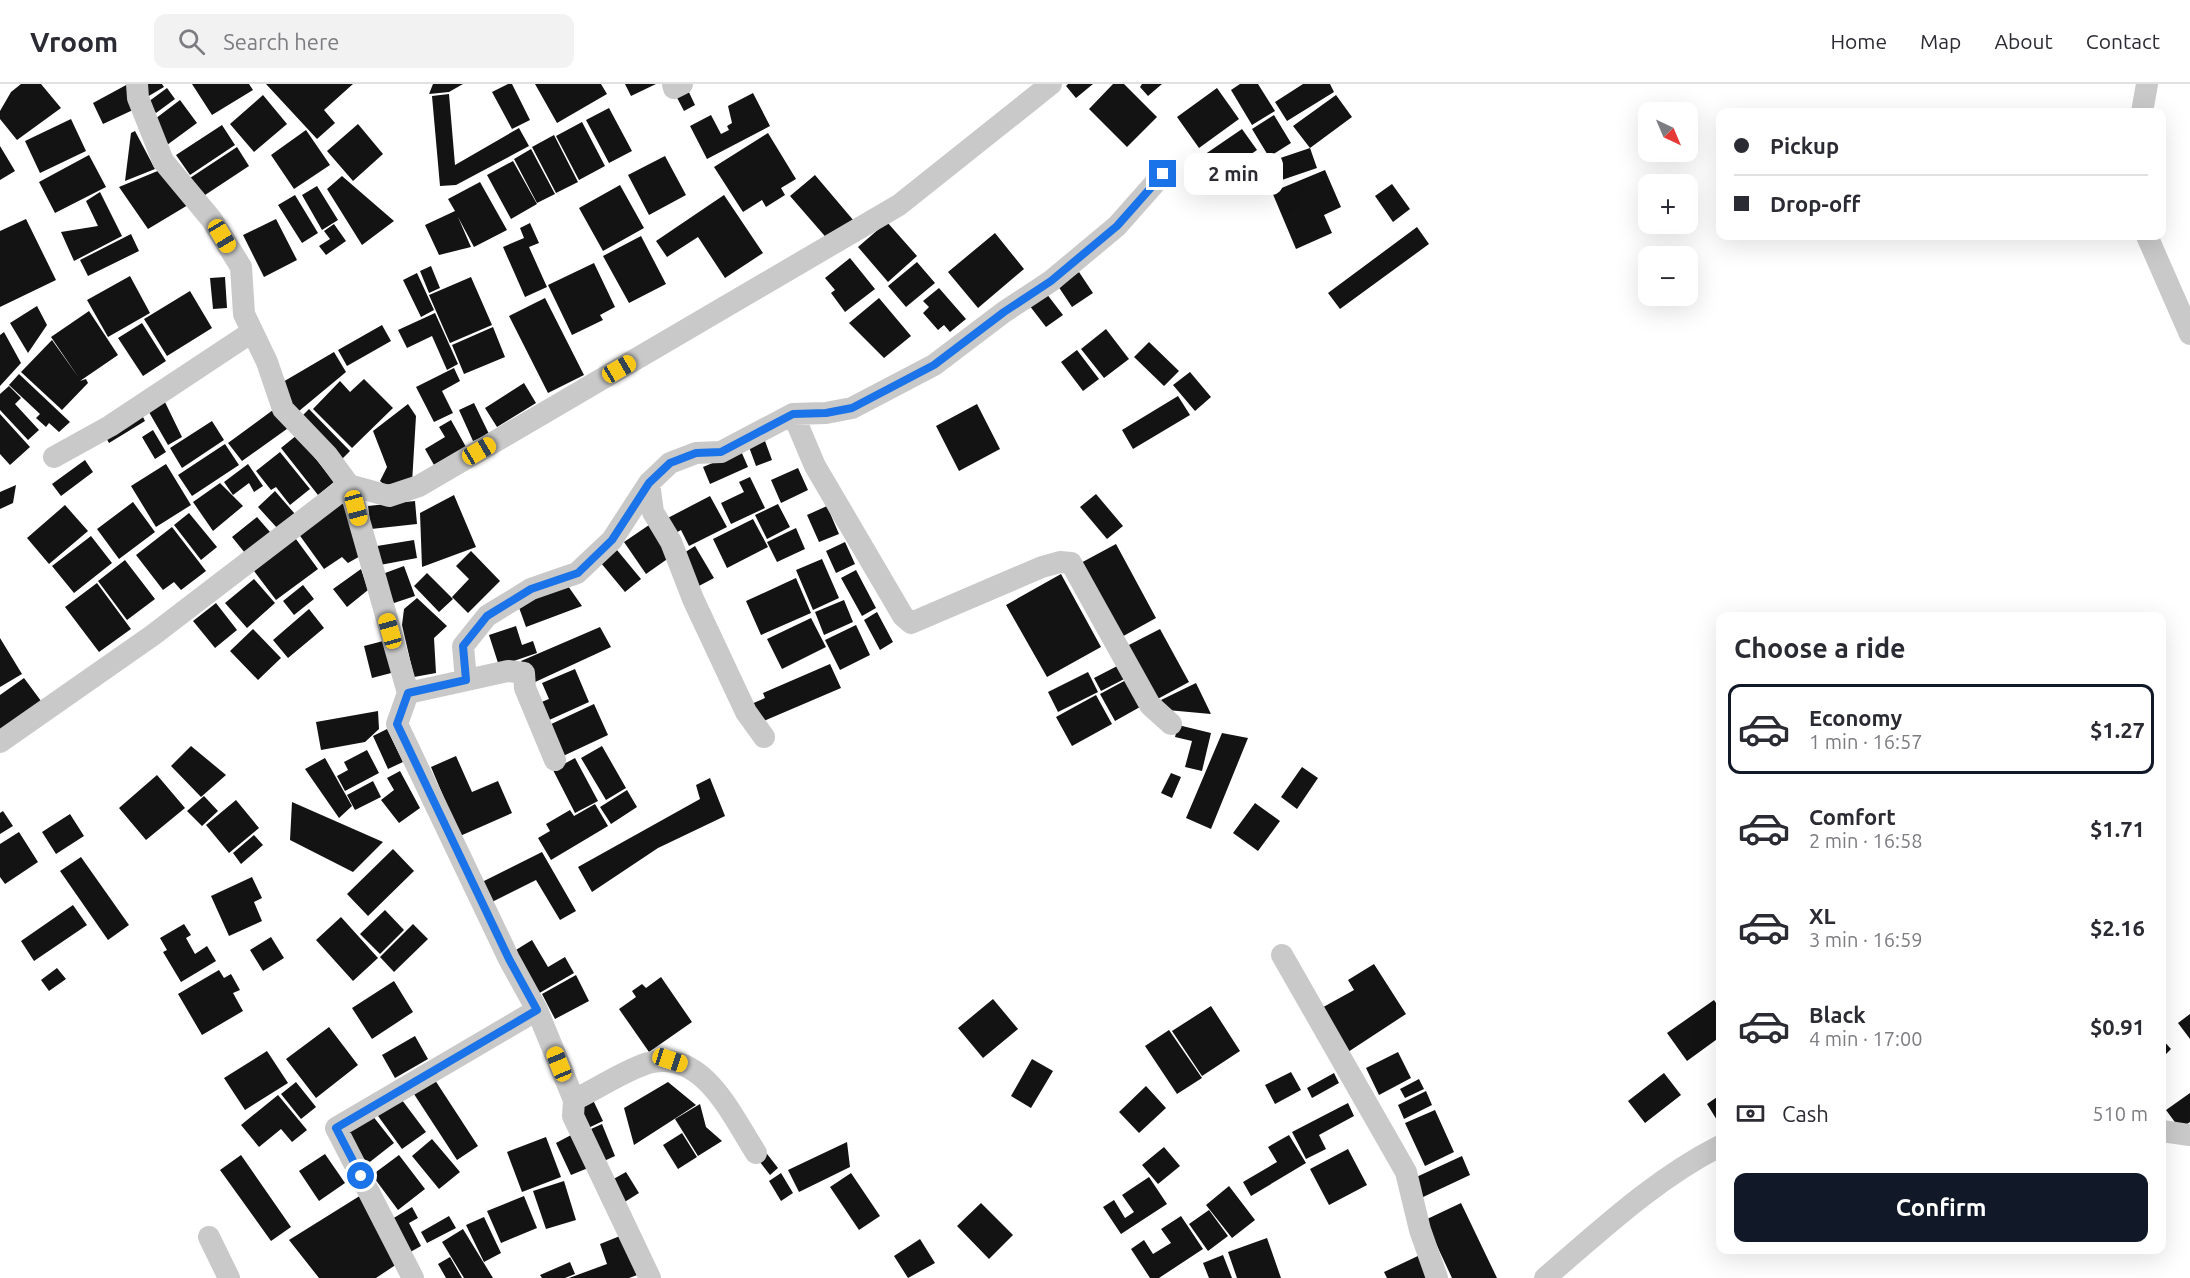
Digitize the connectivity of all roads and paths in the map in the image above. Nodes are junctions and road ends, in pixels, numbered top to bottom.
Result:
1 (137, 84) edge
2 (673, 84) edge
3 (682, 84) edge
4 (1051, 84) edge
5 (2147, 84) edge
6 (2143, 108) edge
7 (1163, 174) dead end
8 (2148, 240) edge
9 (252, 332) junction
10 (2190, 334) edge
11 (793, 414) junction
12 (54, 457) dead end
13 (649, 483) junction
14 (349, 486) junction
15 (466, 680) junction
16 (408, 693) junction
17 (1171, 724) dead end
18 (764, 737) dead end
19 (0, 742) edge
20 (555, 760) dead end
21 (1282, 955) dead end
22 (537, 1010) junction
23 (574, 1100) junction
24 (2166, 1132) edge
25 (2190, 1135) edge
26 (1716, 1148) edge
27 (756, 1154) dead end
28 (209, 1237) dead end
29 (229, 1278) edge
30 (413, 1278) edge
31 (650, 1278) edge
32 (1437, 1278) edge
33 (1545, 1278) edge

1 - 9 street
2 - 3 street
4 - 14 street
5 - 6 street
7 - 11 street
8 - 10 street
9 - 12 street
9 - 14 street
11 - 13 street
11 - 17 street
13 - 15 street
13 - 18 street
14 - 16 street
14 - 19 street
15 - 16 street
15 - 20 street
16 - 22 street
21 - 32 street
22 - 23 street
22 - 30 street
23 - 27 street
23 - 31 street
24 - 25 street
26 - 33 street
28 - 29 street

